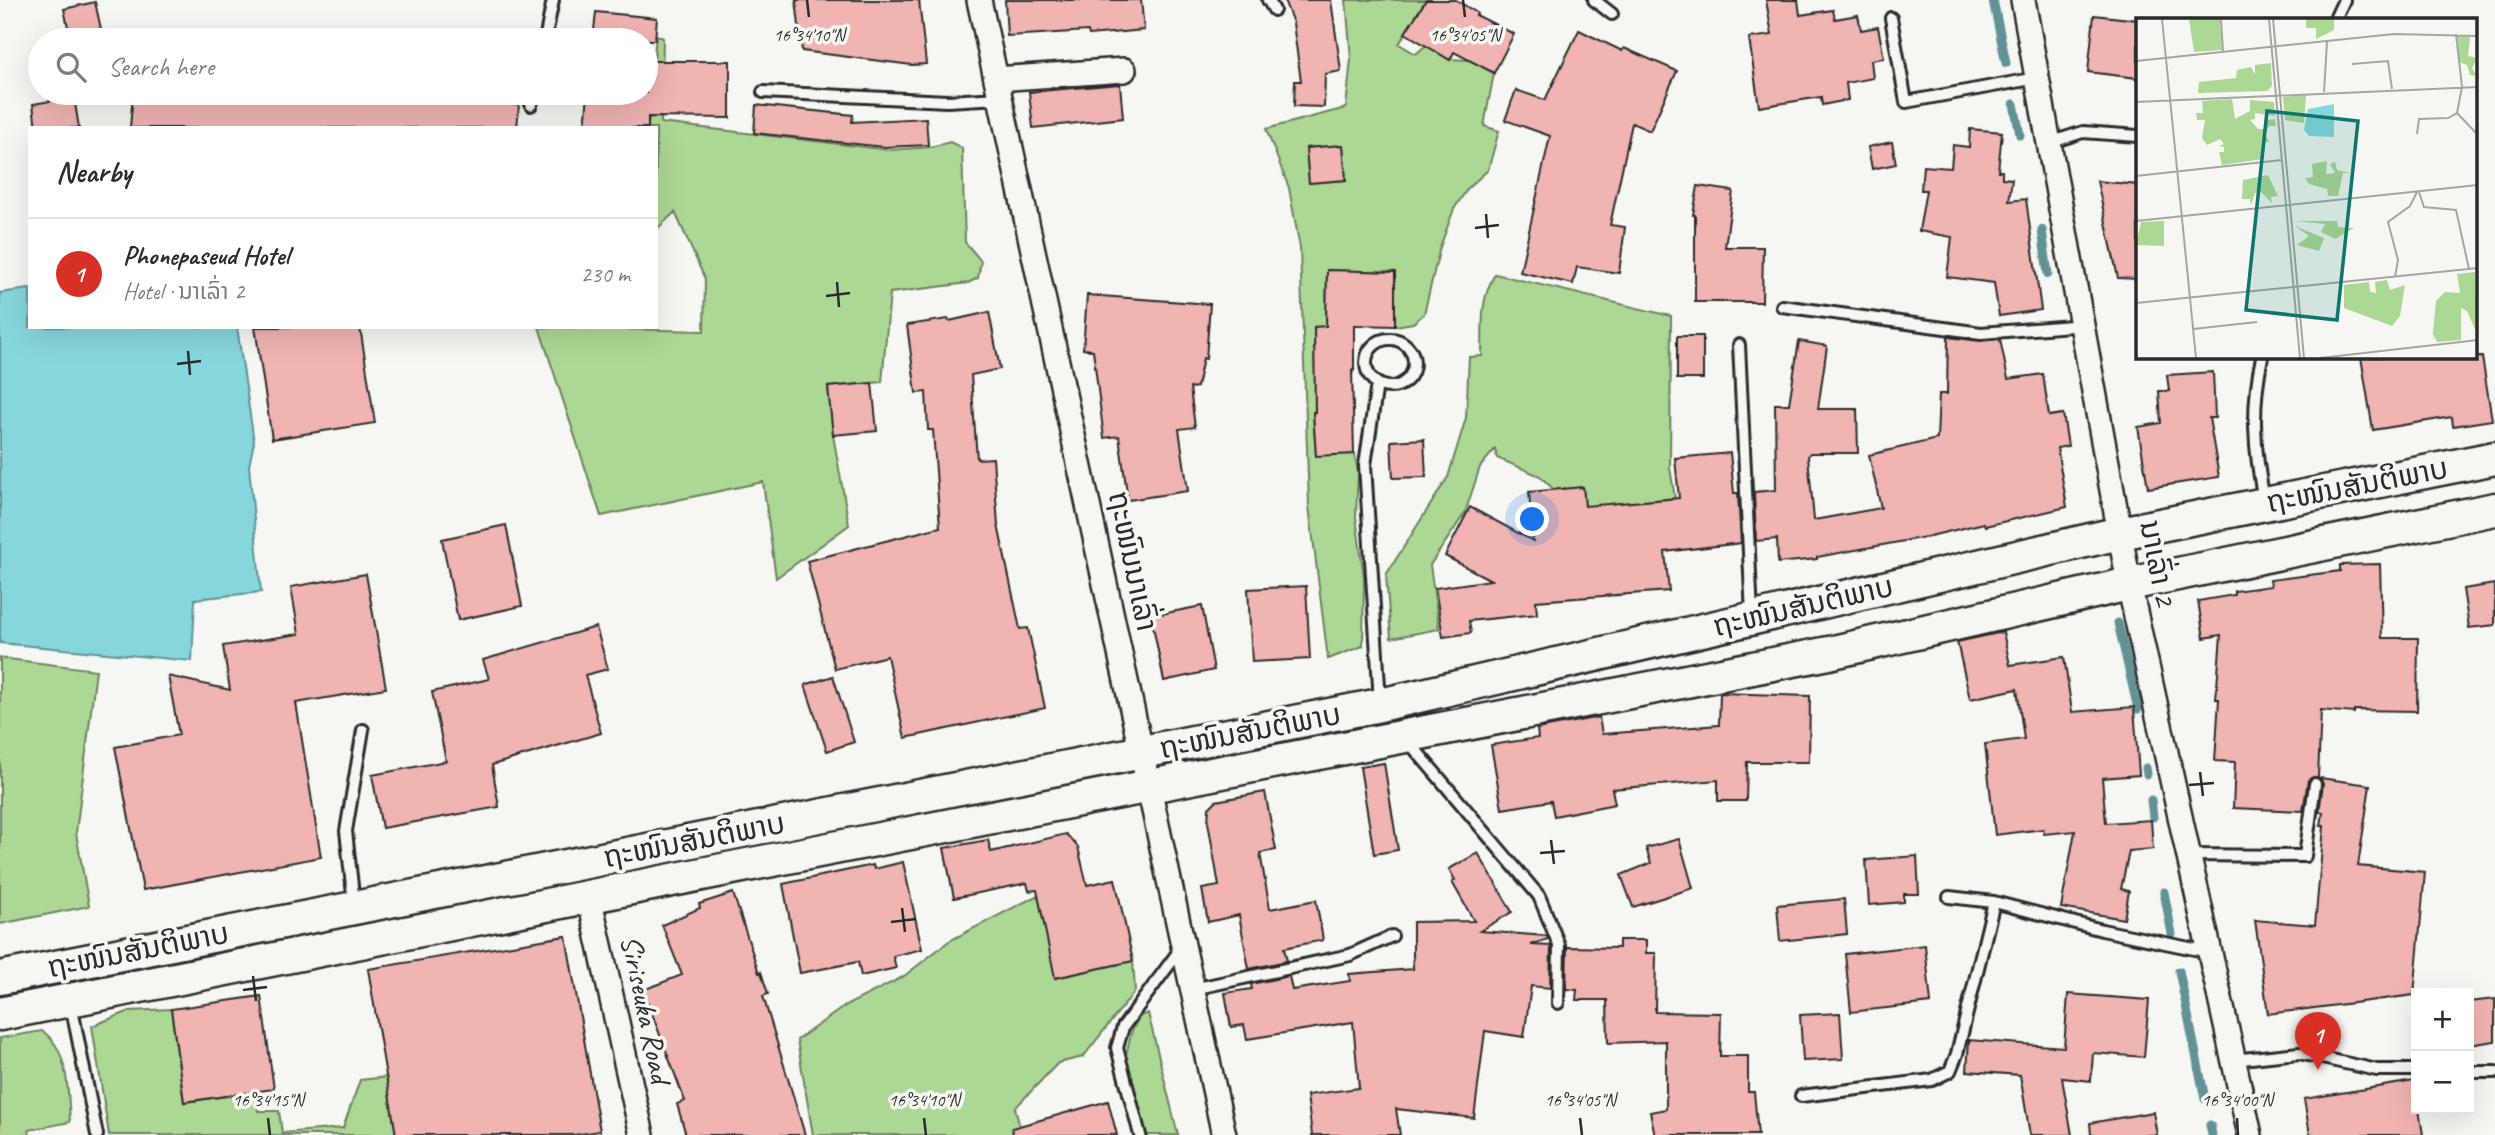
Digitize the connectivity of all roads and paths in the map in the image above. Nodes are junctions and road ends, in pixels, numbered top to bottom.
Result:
1 (553, 0) edge
2 (979, 0) edge
3 (1268, 0) edge
4 (1594, 0) edge
5 (2023, 0) edge
6 (2344, 0) edge
7 (1275, 10) dead end
8 (1612, 14) dead end
9 (1891, 18) dead end
10 (2335, 18) edge
11 (547, 28) edge
12 (1124, 70) dead end
13 (2037, 78) junction
14 (998, 89) junction
15 (763, 92) dead end
16 (2136, 136) edge
17 (2049, 143) junction
18 (1782, 306) dead end
19 (2084, 325) junction
20 (1739, 345) dead end
21 (2262, 359) edge
22 (1377, 384) junction
23 (2495, 458) edge
24 (2265, 502) junction
25 (2495, 509) edge
26 (2120, 533) junction
27 (2129, 584) junction
28 (1753, 618) junction
29 (1380, 705) junction
30 (363, 730) dead end
31 (1404, 736) junction
32 (1143, 752) junction
33 (2315, 784) dead end
34 (1150, 787) junction
35 (2188, 855) junction
36 (589, 896) junction
37 (1949, 897) dead end
38 (1994, 902) junction
39 (354, 907) junction
40 (1392, 936) dead end
41 (1184, 945) junction
42 (2210, 952) junction
43 (0, 978) edge
44 (1193, 989) junction
45 (70, 1000) junction
46 (1558, 1003) dead end
47 (0, 1014) edge
48 (2233, 1060) junction
49 (2411, 1070) edge
50 (2474, 1072) edge
51 (2495, 1072) edge
52 (1801, 1096) dead end
53 (97, 1135) edge
54 (642, 1135) edge
55 (1139, 1135) edge
56 (1224, 1135) edge
57 (2250, 1135) edge

1 - 11 lane
2 - 14 street, ຖະໜົນນາເລົ່າ
3 - 7 lane
4 - 8 lane
5 - 13 street, ນາເລົ່າ 2
6 - 10 lane
9 - 13 lane
12 - 14 street
13 - 17 street, ນາເລົ່າ 2
14 - 15 lane
14 - 32 street, ຖະໜົນນາເລົ່າ
16 - 17 lane
17 - 19 street, ນາເລົ່າ 2
18 - 19 lane
19 - 26 street, ນາເລົ່າ 2
20 - 28 lane
21 - 24 lane
22 - 22 lane
22 - 29 lane
23 - 24 street, ຖະໜົນສັນຕິພາບ
24 - 26 street, ຖະໜົນສັນຕິພາບ
25 - 27 street, ຖະໜົນສັນຕິພາບ
26 - 27 street, ນາເລົ່າ 2
26 - 28 street, ຖະໜົນສັນຕິພາບ
27 - 31 street, ຖະໜົນສັນຕິພາບ
27 - 35 street, ນາເລົ່າ 2
28 - 29 street, ຖະໜົນສັນຕິພາບ
29 - 32 street, ຖະໜົນສັນຕິພາບ
30 - 39 lane
31 - 34 street, ຖະໜົນສັນຕິພາບ
31 - 46 lane
32 - 34 street, ຖະໜົນນາເລົ່າ
32 - 39 street, ຖະໜົນສັນຕິພາບ
33 - 35 lane
34 - 36 street, ຖະໜົນສັນຕິພາບ
34 - 41 street, ຖະໜົນນາເລົ່າ
35 - 42 street, ນາເລົ່າ 2
36 - 45 street, ຖະໜົນສັນຕິພາບ
36 - 54 street, Siriseuka Road
37 - 38 lane
38 - 42 lane
38 - 52 lane
39 - 43 street, ຖະໜົນສັນຕິພາບ
40 - 44 lane
41 - 44 street, ຖະໜົນນາເລົ່າ
41 - 55 lane
42 - 48 street, ນາເລົ່າ 2
44 - 56 street, ຖະໜົນນາເລົ່າ
45 - 47 street, ຖະໜົນສັນຕິພາບ
45 - 53 lane
48 - 49 lane
48 - 57 street, ນາເລົ່າ 2
50 - 51 lane

